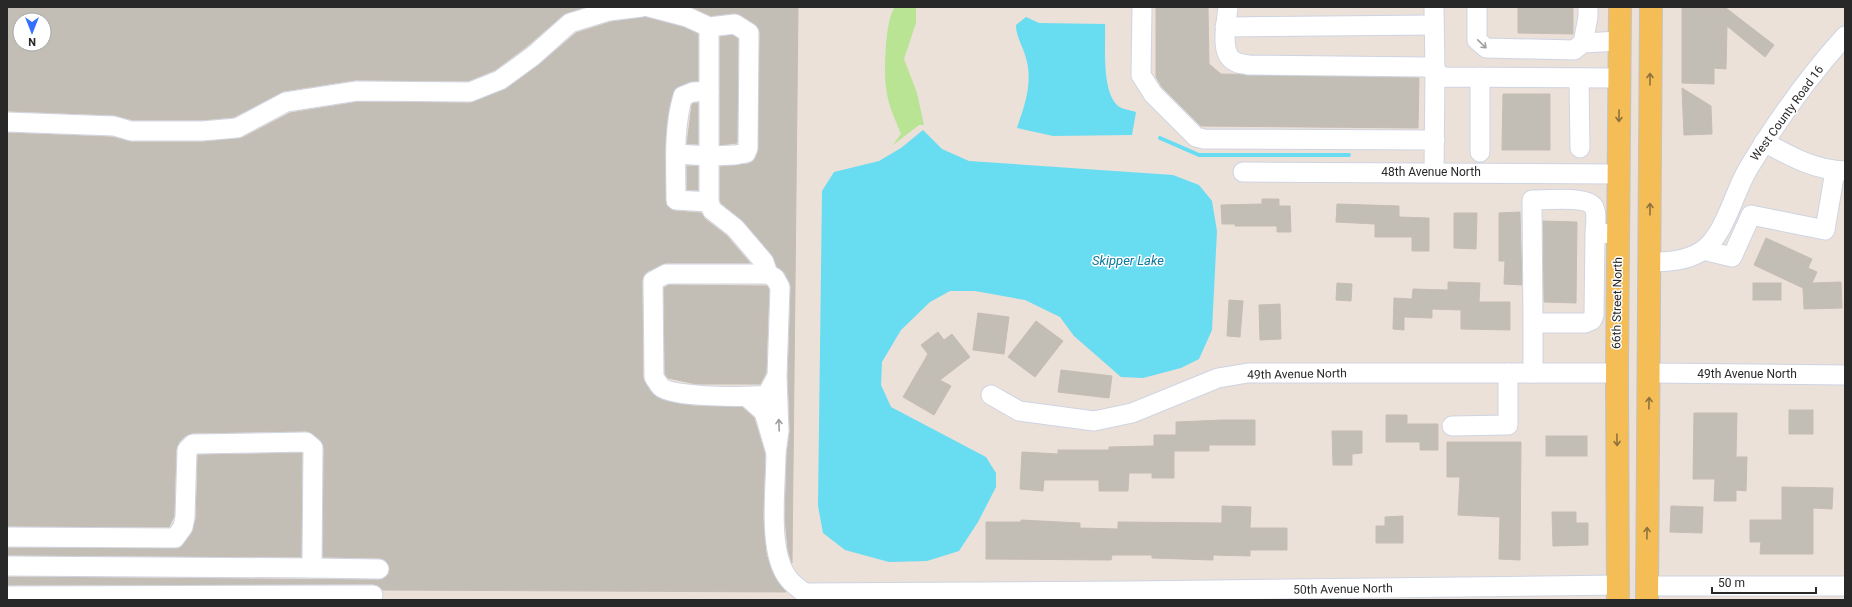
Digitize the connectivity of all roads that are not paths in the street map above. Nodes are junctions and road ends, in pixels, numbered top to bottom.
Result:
1 (642, 7) edge
2 (649, 7) edge
3 (1142, 7) edge
4 (1228, 7) edge
5 (1477, 7) edge
6 (1588, 7) edge
7 (1620, 7) edge
8 (1651, 7) edge
9 (1434, 16) edge
10 (709, 27) junction
11 (1226, 27) junction
12 (1845, 36) edge
13 (1620, 41) junction
14 (1583, 43) junction
15 (1435, 72) junction
16 (1480, 77) junction
17 (1579, 78) junction
18 (1620, 78) junction
19 (709, 90) junction
20 (7, 122) edge
21 (1435, 140) junction
22 (1764, 142) junction
23 (1580, 148) dead end
24 (1480, 152) dead end
25 (676, 154) junction
26 (709, 156) junction
27 (1840, 171) edge
28 (1243, 172) dead end
29 (1434, 172) junction
30 (1533, 172) junction
31 (1619, 174) junction
32 (1532, 200) junction
33 (709, 202) junction
34 (1618, 233) junction
35 (1595, 234) junction
36 (1703, 250) junction
37 (1650, 262) junction
38 (768, 274) junction
39 (1649, 298) junction
40 (1533, 323) junction
41 (1508, 373) junction
42 (1533, 373) junction
43 (1617, 373) junction
44 (1649, 373) junction
45 (1845, 375) edge
46 (777, 376) junction
47 (991, 394) dead end
48 (765, 403) junction
49 (1452, 426) dead end
50 (776, 453) junction
51 (1618, 463) junction
52 (7, 537) edge
53 (168, 538) junction
54 (7, 566) edge
55 (168, 567) junction
56 (312, 568) junction
57 (379, 569) dead end
58 (1845, 586) edge
59 (1541, 593) edge
60 (1647, 593) edge
61 (1685, 593) edge
62 (373, 595) dead end
63 (970, 595) edge
64 (1622, 595) edge
65 (7, 596) edge
66 (804, 596) edge
67 (1130, 596) edge

1 - 20 street
2 - 10 street
3 - 21 street
4 - 11 street
5 -> 14 street
6 - 14 street
7 - 13 main road, 66th Street North
37 -> 8 main road
9 - 11 street
9 - 15 street
10 - 19 street
10 - 26 street
11 - 15 street
12 - 22 street, West County Road 16
13 - 14 street
13 - 18 main road, 66th Street North
15 - 16 street
15 - 21 street
16 - 17 street
16 - 24 street
17 - 18 street
17 - 23 street
18 -> 31 main road, 66th Street North
19 - 25 street
19 - 26 street
21 - 29 street
22 - 27 street
22 - 36 street, West County Road 16
25 - 26 street
25 - 33 street
26 - 33 street
27 - 36 street
28 - 29 street, 48th Avenue North
29 - 30 street, 48th Avenue North
30 - 31 street, 48th Avenue North
30 - 32 street
31 - 34 main road, 66th Street North
31 - 39 main road
32 - 35 street
32 - 40 street
33 - 38 street
34 - 35 street
34 - 43 main road, 66th Street North
35 - 40 street
36 - 37 street, West County Road 16
37 - 39 main road
38 - 46 street
38 - 48 street
39 - 44 main road
40 - 42 street
41 - 42 street, 49th Avenue North
41 - 47 street, 49th Avenue North
41 - 49 street
42 - 43 street, 49th Avenue North
43 -> 51 main road, 66th Street North
44 - 45 street, 49th Avenue North
60 -> 44 main road
46 - 48 street
50 -> 46 street
48 - 50 street
50 - 66 street
51 - 60 main road
51 - 64 main road, 66th Street North
52 - 53 street
53 - 55 street
53 - 56 street
54 - 55 street
55 - 56 street
56 - 57 street
58 - 61 street
59 - 64 street, 50th Avenue North
59 - 67 street, 50th Avenue North
60 - 61 street
62 - 65 street
63 - 66 street, 50th Avenue North
63 - 67 street, 50th Avenue North

